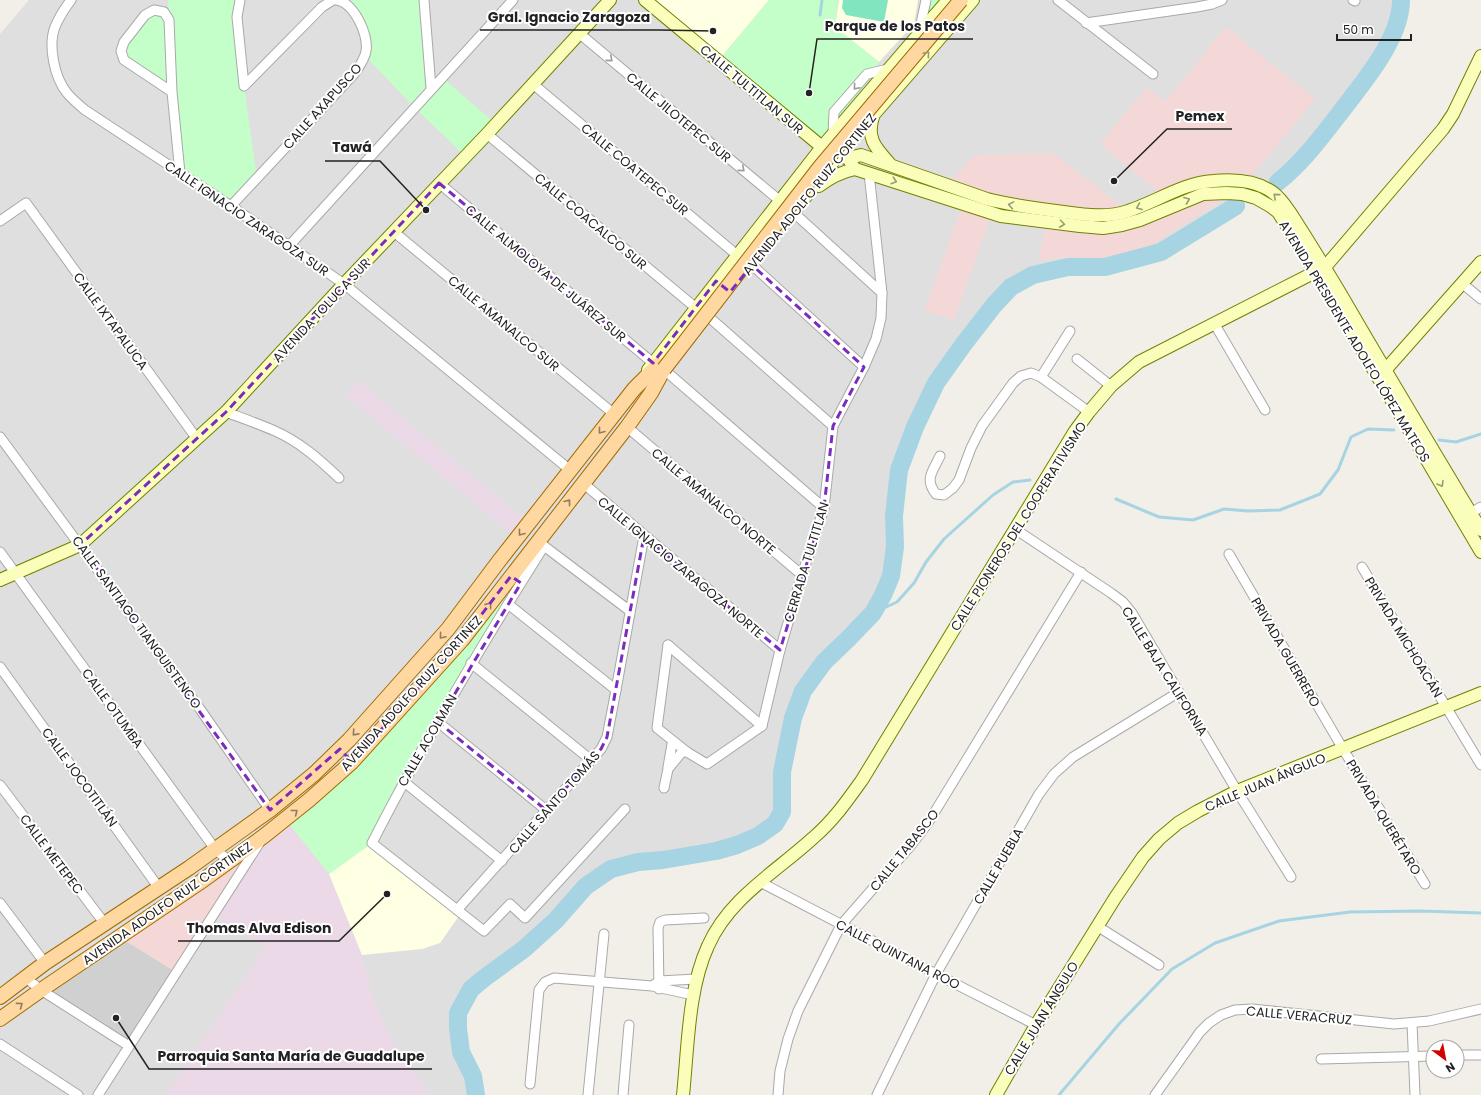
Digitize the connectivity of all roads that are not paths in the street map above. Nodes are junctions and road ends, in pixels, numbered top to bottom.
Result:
1 (71, 0) edge
2 (240, 0) edge
3 (332, 0) edge
4 (336, 0) edge
5 (424, 0) edge
6 (513, 0) edge
7 (610, 0) edge
8 (645, 0) edge
9 (926, 0) edge
10 (948, 0) edge
11 (953, 0) edge
12 (961, 0) edge
13 (973, 0) edge
14 (1058, 0) edge
15 (1222, 0) edge
16 (934, 16) junction
17 (1086, 22) junction
18 (919, 33) junction
19 (580, 34) junction
20 (1481, 56) edge
21 (1153, 74) dead end
22 (533, 84) junction
23 (431, 88) junction
24 (172, 92) junction
25 (873, 115) junction
26 (487, 134) junction
27 (822, 147) junction
28 (843, 155) junction
29 (891, 165) junction
30 (855, 169) junction
31 (180, 173) junction
32 (869, 173) junction
33 (439, 183) junction
34 (807, 196) junction
35 (779, 200) junction
36 (231, 206) junction
37 (794, 212) junction
38 (0, 221) edge
39 (394, 232) junction
40 (289, 246) junction
41 (737, 255) junction
42 (1481, 262) edge
43 (752, 265) junction
44 (1320, 269) junction
45 (716, 281) junction
46 (344, 284) junction
47 (1463, 284) junction
48 (730, 292) junction
49 (882, 293) junction
50 (1481, 299) edge
51 (696, 308) junction
52 (710, 318) junction
53 (1214, 323) junction
54 (1070, 331) dead end
55 (1077, 359) dead end
56 (660, 367) junction
57 (864, 367) junction
58 (1382, 374) junction
59 (1041, 376) junction
60 (1111, 386) junction
61 (1265, 410) dead end
62 (226, 412) junction
63 (1089, 412) junction
64 (614, 414) junction
65 (833, 426) junction
66 (626, 427) junction
67 (0, 437) edge
68 (197, 439) junction
69 (940, 456) dead end
70 (570, 470) junction
71 (339, 478) dead end
72 (583, 483) junction
73 (824, 508) junction
74 (1471, 512) edge
75 (1015, 529) junction
76 (1481, 530) edge
77 (644, 536) junction
78 (541, 544) junction
79 (80, 545) junction
80 (0, 552) edge
81 (1481, 552) edge
82 (1229, 554) dead end
83 (1362, 567) dead end
84 (1081, 572) junction
85 (15, 573) junction
86 (802, 575) junction
87 (0, 580) edge
88 (508, 604) junction
89 (630, 612) junction
90 (780, 650) junction
91 (471, 663) junction
92 (0, 667) edge
93 (616, 690) junction
94 (1179, 692) junction
95 (1481, 693) edge
96 (1446, 707) junction
97 (438, 722) junction
98 (762, 726) junction
99 (674, 742) junction
100 (340, 749) junction
101 (1344, 749) junction
102 (687, 752) junction
103 (592, 760) junction
104 (352, 762) junction
105 (1481, 765) edge
106 (668, 769) junction
107 (403, 781) junction
108 (0, 784) edge
109 (664, 788) dead end
110 (1237, 791) junction
111 (625, 809) dead end
112 (270, 810) junction
113 (546, 810) junction
114 (264, 836) junction
115 (215, 849) junction
116 (229, 861) junction
117 (502, 861) junction
118 (1291, 877) dead end
119 (760, 882) junction
120 (1425, 884) dead end
121 (159, 888) junction
122 (0, 903) edge
123 (457, 910) junction
124 (704, 918) dead end
125 (105, 924) junction
126 (842, 925) junction
127 (1097, 926) junction
128 (604, 934) dead end
129 (45, 963) junction
130 (1159, 965) dead end
131 (936, 974) junction
132 (26, 978) junction
133 (696, 979) junction
134 (599, 981) junction
135 (657, 985) junction
136 (41, 990) junction
137 (693, 995) junction
138 (0, 997) edge
139 (1481, 1009) edge
140 (0, 1019) edge
141 (1412, 1023) junction
142 (629, 1025) dead end
143 (1036, 1025) junction
144 (0, 1044) edge
145 (129, 1046) junction
146 (1465, 1055) edge
147 (1481, 1055) edge
148 (1414, 1056) junction
149 (1425, 1056) edge
150 (1321, 1059) dead end
151 (530, 1084) dead end
152 (78, 1095) edge
153 (98, 1095) edge
154 (588, 1095) edge
155 (623, 1095) edge
156 (683, 1095) edge
157 (778, 1095) edge
158 (877, 1095) edge
159 (996, 1095) edge
160 (1155, 1095) edge
161 (1415, 1095) edge

1 - 31 street, CALLE IGNACIO ZARAGOZA SUR
2 - 3 street
4 - 36 street, CALLE AXAPUSCO
5 - 23 street
6 - 23 street
7 - 19 street, AVENIDA TOLUCA SUR
8 - 27 street, CALLE TULTITLAN SUR
9 - 18 street
10 - 16 street, AVENIDA ADOLFO RUIZ CORTINEZ
11 - 56 main road, AVENIDA ADOLFO RUIZ CORTINEZ
12 - 56 main road, AVENIDA ADOLFO RUIZ CORTINEZ, bridge
25 -> 13 street, AVENIDA ADOLFO RUIZ CORTINEZ
14 - 17 street
15 - 17 street
16 - 18 street, AVENIDA ADOLFO RUIZ CORTINEZ
16 - 28 street
17 - 21 street
18 -> 27 street, AVENIDA ADOLFO RUIZ CORTINEZ
19 - 22 street, AVENIDA TOLUCA SUR
19 -> 35 street, CALLE JILOTEPEC SUR
20 - 44 street, CALLE PIONEROS DEL COOPERATIVISMO
22 - 26 street, AVENIDA TOLUCA SUR
22 - 41 street, CALLE COATEPEC SUR
23 - 40 street
24 - 24 street
24 - 31 street
25 - 28 street, AVENIDA ADOLFO RUIZ CORTINEZ
25 - 29 street
26 - 33 street, AVENIDA TOLUCA SUR
26 - 51 street, CALLE COACALCO SUR
27 - 28 street
27 - 35 street, AVENIDA ADOLFO RUIZ CORTINEZ
28 - 29 street, AVENIDA PRESIDENTE ADOLFO LÓPEZ MATEOS
28 - 30 street
28 - 34 street, AVENIDA ADOLFO RUIZ CORTINEZ
44 -> 29 street, AVENIDA PRESIDENTE ADOLFO LÓPEZ MATEOS
30 - 32 street, AVENIDA PRESIDENTE ADOLFO LÓPEZ MATEOS
30 - 34 street
31 - 36 street, CALLE IGNACIO ZARAGOZA SUR
32 -> 44 street, AVENIDA PRESIDENTE ADOLFO LÓPEZ MATEOS
32 - 49 street, CERRADA TULTITLAN
33 - 39 street, AVENIDA TOLUCA SUR
33 - 56 street, CALLE ALMOLOYA DE JUÁREZ SUR
34 - 37 street, AVENIDA ADOLFO RUIZ CORTINEZ
35 - 41 street, AVENIDA ADOLFO RUIZ CORTINEZ
36 - 40 street, CALLE IGNACIO ZARAGOZA SUR
37 - 43 street, AVENIDA ADOLFO RUIZ CORTINEZ
37 - 49 street
38 - 68 street, CALLE IXTAPALUCA
39 - 46 street, AVENIDA TOLUCA SUR
39 - 64 street, CALLE AMANALCO SUR
40 - 46 street, CALLE IGNACIO ZARAGOZA SUR
41 - 45 street, AVENIDA ADOLFO RUIZ CORTINEZ
42 - 47 street
43 - 48 street, AVENIDA ADOLFO RUIZ CORTINEZ
43 - 57 street
44 - 53 street, CALLE PIONEROS DEL COOPERATIVISMO
44 - 58 street, AVENIDA PRESIDENTE ADOLFO LÓPEZ MATEOS
45 - 48 street
45 - 51 street, AVENIDA ADOLFO RUIZ CORTINEZ
46 - 62 street, AVENIDA TOLUCA SUR
46 - 70 street, CALLE IGNACIO ZARAGOZA SUR
47 - 50 street
47 - 58 street
48 - 52 street, AVENIDA ADOLFO RUIZ CORTINEZ
49 - 57 street, CERRADA TULTITLAN
51 - 56 street, AVENIDA ADOLFO RUIZ CORTINEZ
52 - 56 street, AVENIDA ADOLFO RUIZ CORTINEZ
52 - 65 street
53 - 60 street, CALLE PIONEROS DEL COOPERATIVISMO
53 - 61 street
54 - 59 street
55 - 60 street
56 - 64 main road, AVENIDA ADOLFO RUIZ CORTINEZ
56 - 66 main road, AVENIDA ADOLFO RUIZ CORTINEZ
56 - 73 street, CALLE ALMOLOYA DE JUÁREZ SUR
57 - 65 street, CERRADA TULTITLAN
58 - 74 street, AVENIDA PRESIDENTE ADOLFO LÓPEZ MATEOS
59 - 63 street
59 - 69 street
60 - 63 street, CALLE PIONEROS DEL COOPERATIVISMO
62 - 68 street, AVENIDA TOLUCA SUR
62 - 71 street
63 - 75 street, CALLE PIONEROS DEL COOPERATIVISMO
64 -> 70 main road, AVENIDA ADOLFO RUIZ CORTINEZ
65 - 73 street, CERRADA TULTITLAN
66 - 72 main road, AVENIDA ADOLFO RUIZ CORTINEZ
66 - 86 street, CALLE AMANALCO NORTE
67 - 79 street, CALLE SANTIAGO TIANGUISTENCO
68 - 79 street, AVENIDA TOLUCA SUR
70 -> 100 main road, AVENIDA ADOLFO RUIZ CORTINEZ
72 - 77 street, CALLE IGNACIO ZARAGOZA NORTE
78 -> 72 main road, AVENIDA ADOLFO RUIZ CORTINEZ
73 - 86 street, CERRADA TULTITLAN
74 - 76 street, AVENIDA PRESIDENTE ADOLFO LÓPEZ MATEOS
74 - 81 street, AVENIDA PRESIDENTE ADOLFO LÓPEZ MATEOS
75 - 84 street, CALLE BAJA CALIFORNIA
75 - 119 street, CALLE PIONEROS DEL COOPERATIVISMO
77 - 89 street, CALLE SANTO TOMÁS
77 - 90 street, CALLE IGNACIO ZARAGOZA NORTE
78 - 88 street, CALLE ACOLMAN
78 - 89 street
104 -> 78 main road, AVENIDA ADOLFO RUIZ CORTINEZ
79 - 85 street, AVENIDA TOLUCA SUR
79 - 112 street, CALLE SANTIAGO TIANGUISTENCO
80 - 85 street, CALLE OTUMBA
82 - 101 street, PRIVADA GUERRERO
83 - 96 street, PRIVADA MICHOACÁN
84 - 94 street, CALLE BAJA CALIFORNIA
84 - 126 street, CALLE TABASCO
85 - 87 street, AVENIDA TOLUCA SUR
85 - 115 street, CALLE OTUMBA
86 - 90 street, CERRADA TULTITLAN
88 - 91 street, CALLE ACOLMAN
88 - 93 street
89 - 93 street, CALLE SANTO TOMÁS
90 - 98 street, CERRADA TULTITLAN
91 - 97 street, CALLE ACOLMAN
91 - 103 street
92 - 121 street, CALLE JOCOTITLÁN
93 - 103 street, CALLE SANTO TOMÁS
94 - 110 street, CALLE BAJA CALIFORNIA
94 - 131 street, CALLE PUEBLA
95 - 96 street, CALLE JUAN ÁNGULO
96 - 101 street, CALLE JUAN ÁNGULO
96 - 105 street, PRIVADA MICHOACÁN
97 - 107 street, CALLE ACOLMAN
97 - 113 street
98 - 99 street
98 - 102 street
99 - 102 street
99 - 106 street
100 - 104 main road
100 - 112 main road, AVENIDA ADOLFO RUIZ CORTINEZ
101 - 110 street, CALLE JUAN ÁNGULO
101 - 120 street, PRIVADA QUERÉTARO
102 - 106 street
103 - 113 street, CALLE SANTO TOMÁS
114 -> 104 main road, AVENIDA ADOLFO RUIZ CORTINEZ
106 - 109 street
107 - 117 street
107 - 123 street, CALLE ACOLMAN
108 - 125 street, CALLE METEPEC
110 - 118 street, CALLE BAJA CALIFORNIA
110 - 127 street, CALLE JUAN ÁNGULO
111 - 123 street
112 - 115 main road, AVENIDA ADOLFO RUIZ CORTINEZ
113 - 117 street, CALLE SANTO TOMÁS
114 - 116 main road, AVENIDA ADOLFO RUIZ CORTINEZ
114 - 145 street
115 - 116 street, CALLE OTUMBA
115 - 121 main road, AVENIDA ADOLFO RUIZ CORTINEZ
116 - 136 main road, AVENIDA ADOLFO RUIZ CORTINEZ
117 - 123 street, CALLE SANTO TOMÁS
119 - 126 street, CALLE QUINTANA ROO
119 - 133 street, CALLE PIONEROS DEL COOPERATIVISMO
121 - 125 main road, AVENIDA ADOLFO RUIZ CORTINEZ
122 - 129 street
124 - 135 street
125 - 129 main road, AVENIDA ADOLFO RUIZ CORTINEZ
126 - 131 street, CALLE QUINTANA ROO
126 - 157 street, CALLE TABASCO
127 - 130 street
127 - 143 street, CALLE JUAN ÁNGULO
128 - 134 street
129 - 132 main road, AVENIDA ADOLFO RUIZ CORTINEZ
131 - 143 street, CALLE QUINTANA ROO
131 - 158 street, CALLE PUEBLA
132 - 136 street
132 - 138 main road, AVENIDA ADOLFO RUIZ CORTINEZ
133 - 135 street
133 - 137 street, CALLE PIONEROS DEL COOPERATIVISMO
134 - 135 street
134 - 151 street
134 - 154 street
135 - 137 street
140 -> 136 main road, AVENIDA ADOLFO RUIZ CORTINEZ
136 - 145 street
137 - 156 street, CALLE PIONEROS DEL COOPERATIVISMO
139 - 141 street, CALLE VERACRUZ
141 - 148 street
141 - 160 street, CALLE VERACRUZ
142 - 155 street
143 - 159 street, CALLE JUAN ÁNGULO
144 - 152 street
145 - 153 street
146 - 147 street
148 - 149 street
148 - 150 street
148 - 161 street

